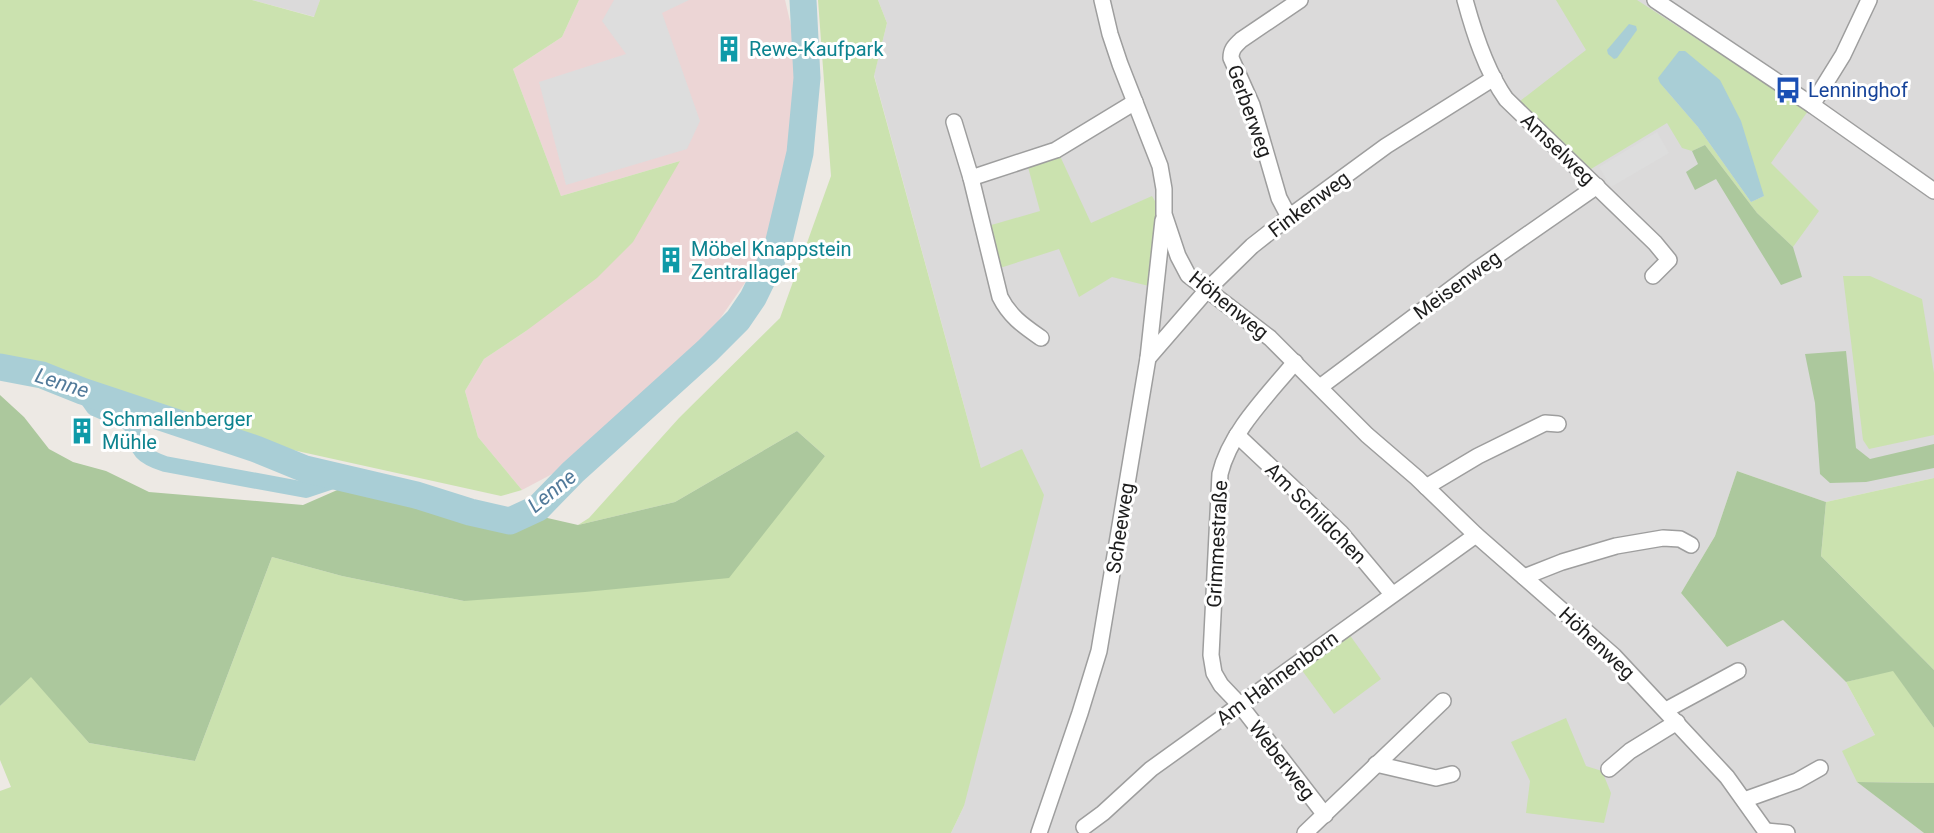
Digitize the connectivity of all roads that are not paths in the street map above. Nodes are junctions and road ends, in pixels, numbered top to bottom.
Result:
1 (1102, 0) edge
2 (1300, 0) edge
3 (1465, 0) edge
4 (1655, 0) edge
5 (1869, 0) edge
6 (1494, 78) junction
7 (1135, 102) junction
8 (1812, 105) junction
9 (954, 122) dead end
10 (971, 178) junction
11 (1597, 186) junction
12 (1934, 191) edge
13 (1164, 214) junction
14 (1289, 217) junction
15 (1653, 276) dead end
16 (1207, 290) junction
17 (1041, 339) dead end
18 (1148, 358) junction
19 (1295, 362) junction
20 (1320, 387) junction
21 (1558, 424) dead end
22 (1237, 435) junction
23 (1426, 486) junction
24 (1476, 535) junction
25 (1690, 544) dead end
26 (1524, 578) junction
27 (1392, 594) junction
28 (1738, 671) dead end
29 (1443, 701) dead end
30 (1240, 705) junction
31 (1672, 716) junction
32 (1377, 764) junction
33 (1820, 768) dead end
34 (1609, 769) dead end
35 (1452, 774) dead end
36 (1744, 800) junction
37 (1325, 815) junction
38 (1084, 827) dead end
39 (1766, 832) edge
40 (1039, 833) edge
41 (1305, 833) edge
42 (1787, 833) edge

1 - 7 street, Höhenweg
2 - 14 street, Gerberweg
3 - 6 street, Amselweg
4 - 8 street
5 - 8 street
6 - 11 street, Amselweg
6 - 14 street, Finkenweg
7 - 10 street
7 - 13 street, Höhenweg
8 - 12 street
9 - 10 street
10 - 17 street
11 - 15 street, Amselweg
11 - 20 street, Meisenweg
13 - 16 street, Höhenweg
13 - 18 street, Scheeweg
14 - 16 street, Finkenweg
16 - 18 street, Finkenweg
16 - 19 street, Höhenweg
18 - 40 street, Scheeweg
19 - 20 street, Höhenweg
19 - 22 street, Grimmestraße
20 - 23 street, Höhenweg
21 - 23 street
22 - 27 street, Am Schildchen
22 - 30 street, Grimmestraße
23 - 24 street, Höhenweg
24 - 26 street, Höhenweg
24 - 27 street, Am Hahnenborn
25 - 26 street
26 - 31 street, Höhenweg
27 - 30 street, Am Hahnenborn
28 - 31 street
29 - 32 street, Weberweg
30 - 37 street, Weberweg
30 - 38 street, Am Hahnenborn
31 - 34 street
31 - 36 street, Höhenweg
32 - 35 street
32 - 37 street, Weberweg
33 - 36 street
36 - 39 street, Höhenweg
37 - 41 street, Weberweg
39 - 42 street, Höhenweg

